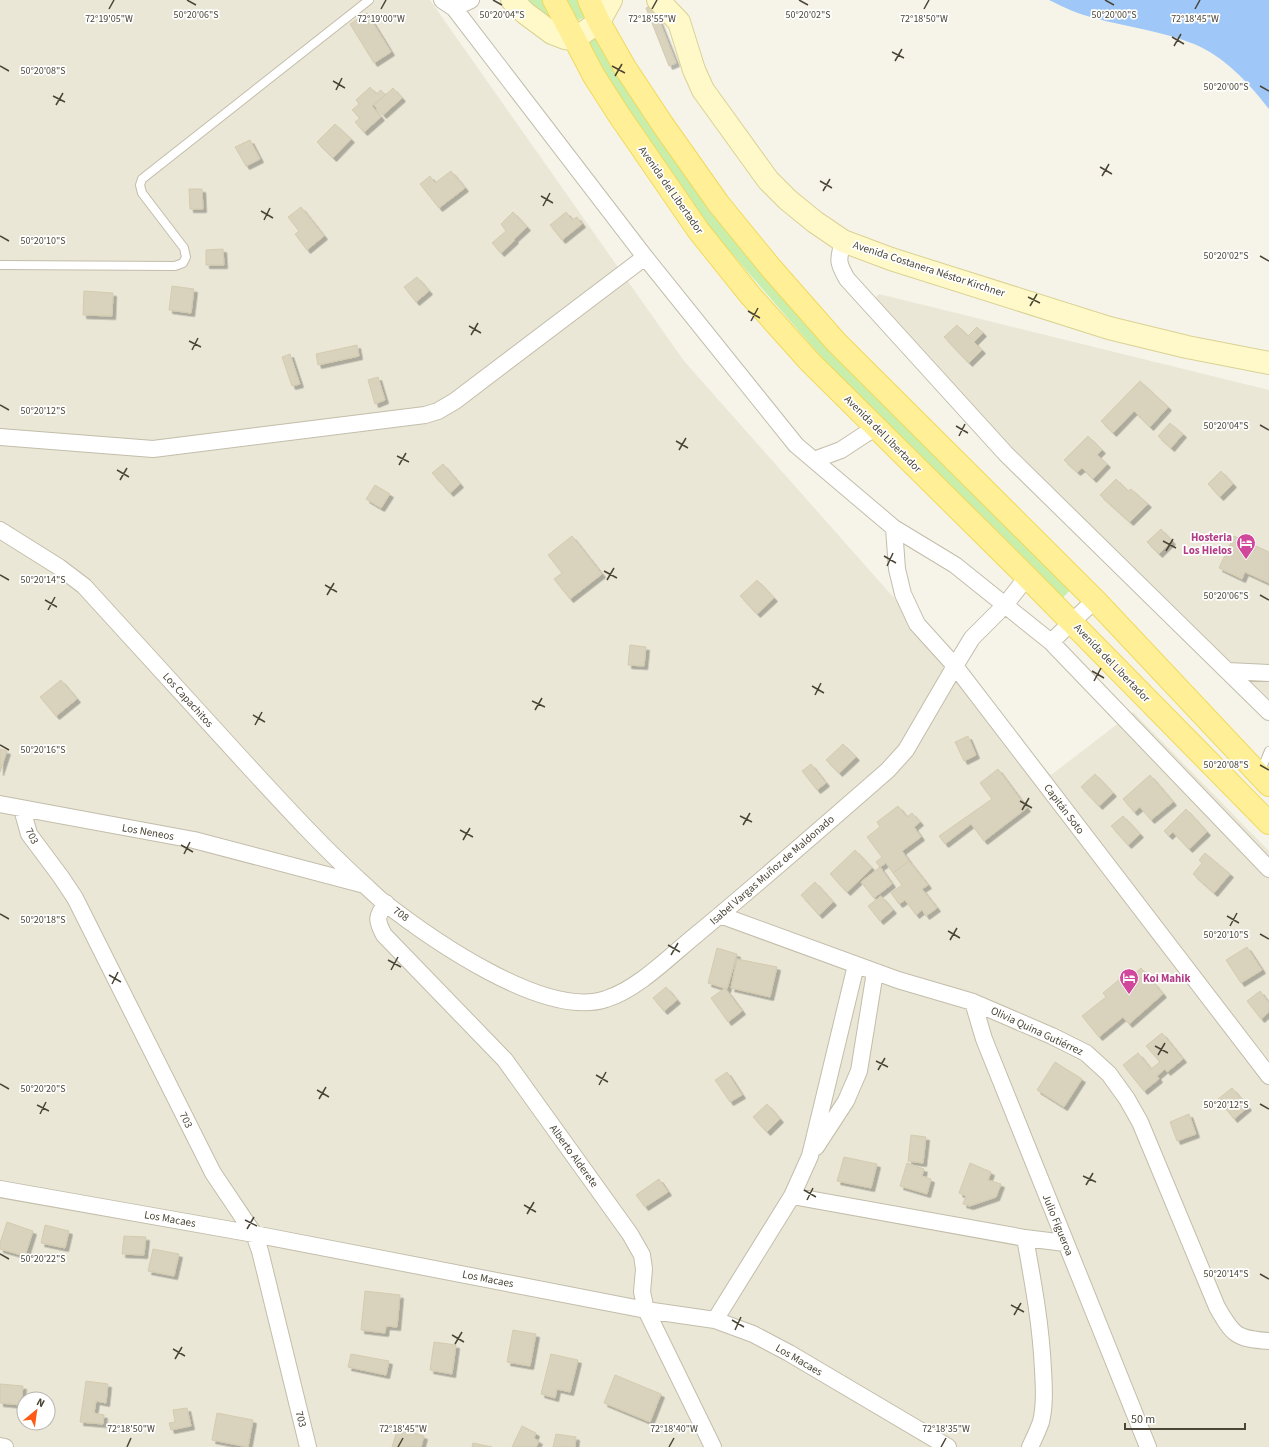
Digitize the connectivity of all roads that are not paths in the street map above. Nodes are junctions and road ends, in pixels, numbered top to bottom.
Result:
1 (369, 0) edge
2 (471, 0) edge
3 (512, 0) edge
4 (554, 0) edge
5 (589, 0) edge
6 (611, 0) edge
7 (658, 0) edge
8 (681, 0) edge
9 (448, 4) edge
10 (599, 22) junction
11 (680, 22) junction
12 (574, 38) junction
13 (843, 241) junction
14 (645, 257) junction
15 (0, 265) edge
16 (1269, 363) edge
17 (876, 427) junction
18 (0, 437) edge
19 (814, 460) junction
20 (894, 528) junction
21 (0, 530) edge
22 (1027, 577) junction
23 (1095, 600) junction
24 (1006, 605) junction
25 (1072, 622) junction
26 (1051, 642) junction
27 (954, 666) junction
28 (1228, 671) junction
29 (1269, 673) edge
30 (1269, 712) edge
31 (1269, 751) edge
32 (1264, 780) edge
33 (0, 804) edge
34 (22, 809) junction
35 (1269, 823) edge
36 (1269, 869) edge
37 (365, 885) junction
38 (386, 903) junction
39 (720, 915) junction
40 (438, 942) joint
41 (856, 965) junction
42 (875, 972) junction
43 (973, 1002) junction
44 (1269, 1076) edge
45 (810, 1156) junction
46 (0, 1189) edge
47 (792, 1196) junction
48 (254, 1234) junction
49 (1025, 1238) junction
50 (1065, 1243) junction
51 (646, 1310) junction
52 (715, 1320) junction
53 (1269, 1341) edge
54 (0, 1446) edge
55 (5, 1447) edge
56 (308, 1447) edge
57 (713, 1447) edge
58 (948, 1447) edge
59 (1030, 1447) edge
60 (1148, 1447) edge

1 - 15 lane
2 - 9 street
3 - 12 street
4 - 12 main road, Avenida del Libertador
5 - 10 main road
6 - 10 street
7 - 11 street, Avenida Costanera Néstor Kirchner
8 - 11 street
9 - 14 street
10 - 12 street
10 - 23 main road
11 - 13 street, Avenida Costanera Néstor Kirchner
12 - 17 main road, Avenida del Libertador
13 - 16 street, Avenida Costanera Néstor Kirchner
13 - 28 street
14 - 18 street
14 - 19 street
17 - 19 street
17 - 22 main road, Avenida del Libertador
19 - 20 street
20 - 24 street
20 - 27 street, Capitán Soto
21 - 37 street, Los Capachitos
22 - 24 street, Isabel Vargas Muñoz de Maldonado
22 - 25 main road, Avenida del Libertador
23 - 25 street
23 - 32 main road
24 - 26 street
24 - 27 street, Isabel Vargas Muñoz de Maldonado
25 - 26 street
25 - 35 main road, Avenida del Libertador
26 - 36 street
27 - 39 street, Isabel Vargas Muñoz de Maldonado
27 - 44 street, Capitán Soto
28 - 29 street
28 - 30 street
31 - 32 lane
33 - 34 street, Los Neneos
34 - 37 street, Los Neneos
34 - 48 street, 703
37 - 38 street, 708
38 - 40 street, 708
38 - 51 street, Alberto Alderete
39 - 40 street, Isabel Vargas Muñoz de Maldonado
39 - 41 street, Olivia Quina Gutiérrez
41 - 42 street, Olivia Quina Gutiérrez
41 - 45 street
42 - 43 street, Olivia Quina Gutiérrez
42 - 45 street
43 - 50 street, Julio Figueroa
43 - 53 street, Olivia Quina Gutiérrez
45 - 47 street
46 - 48 street, Los Macaes
47 - 49 street
47 - 52 street
48 - 51 street, Los Macaes
48 - 56 street, 703
49 - 50 street
49 - 59 street
50 - 60 street, Julio Figueroa
51 - 52 street, Los Macaes
51 - 57 street, Alberto Alderete
52 - 58 street, Los Macaes
54 - 55 street

